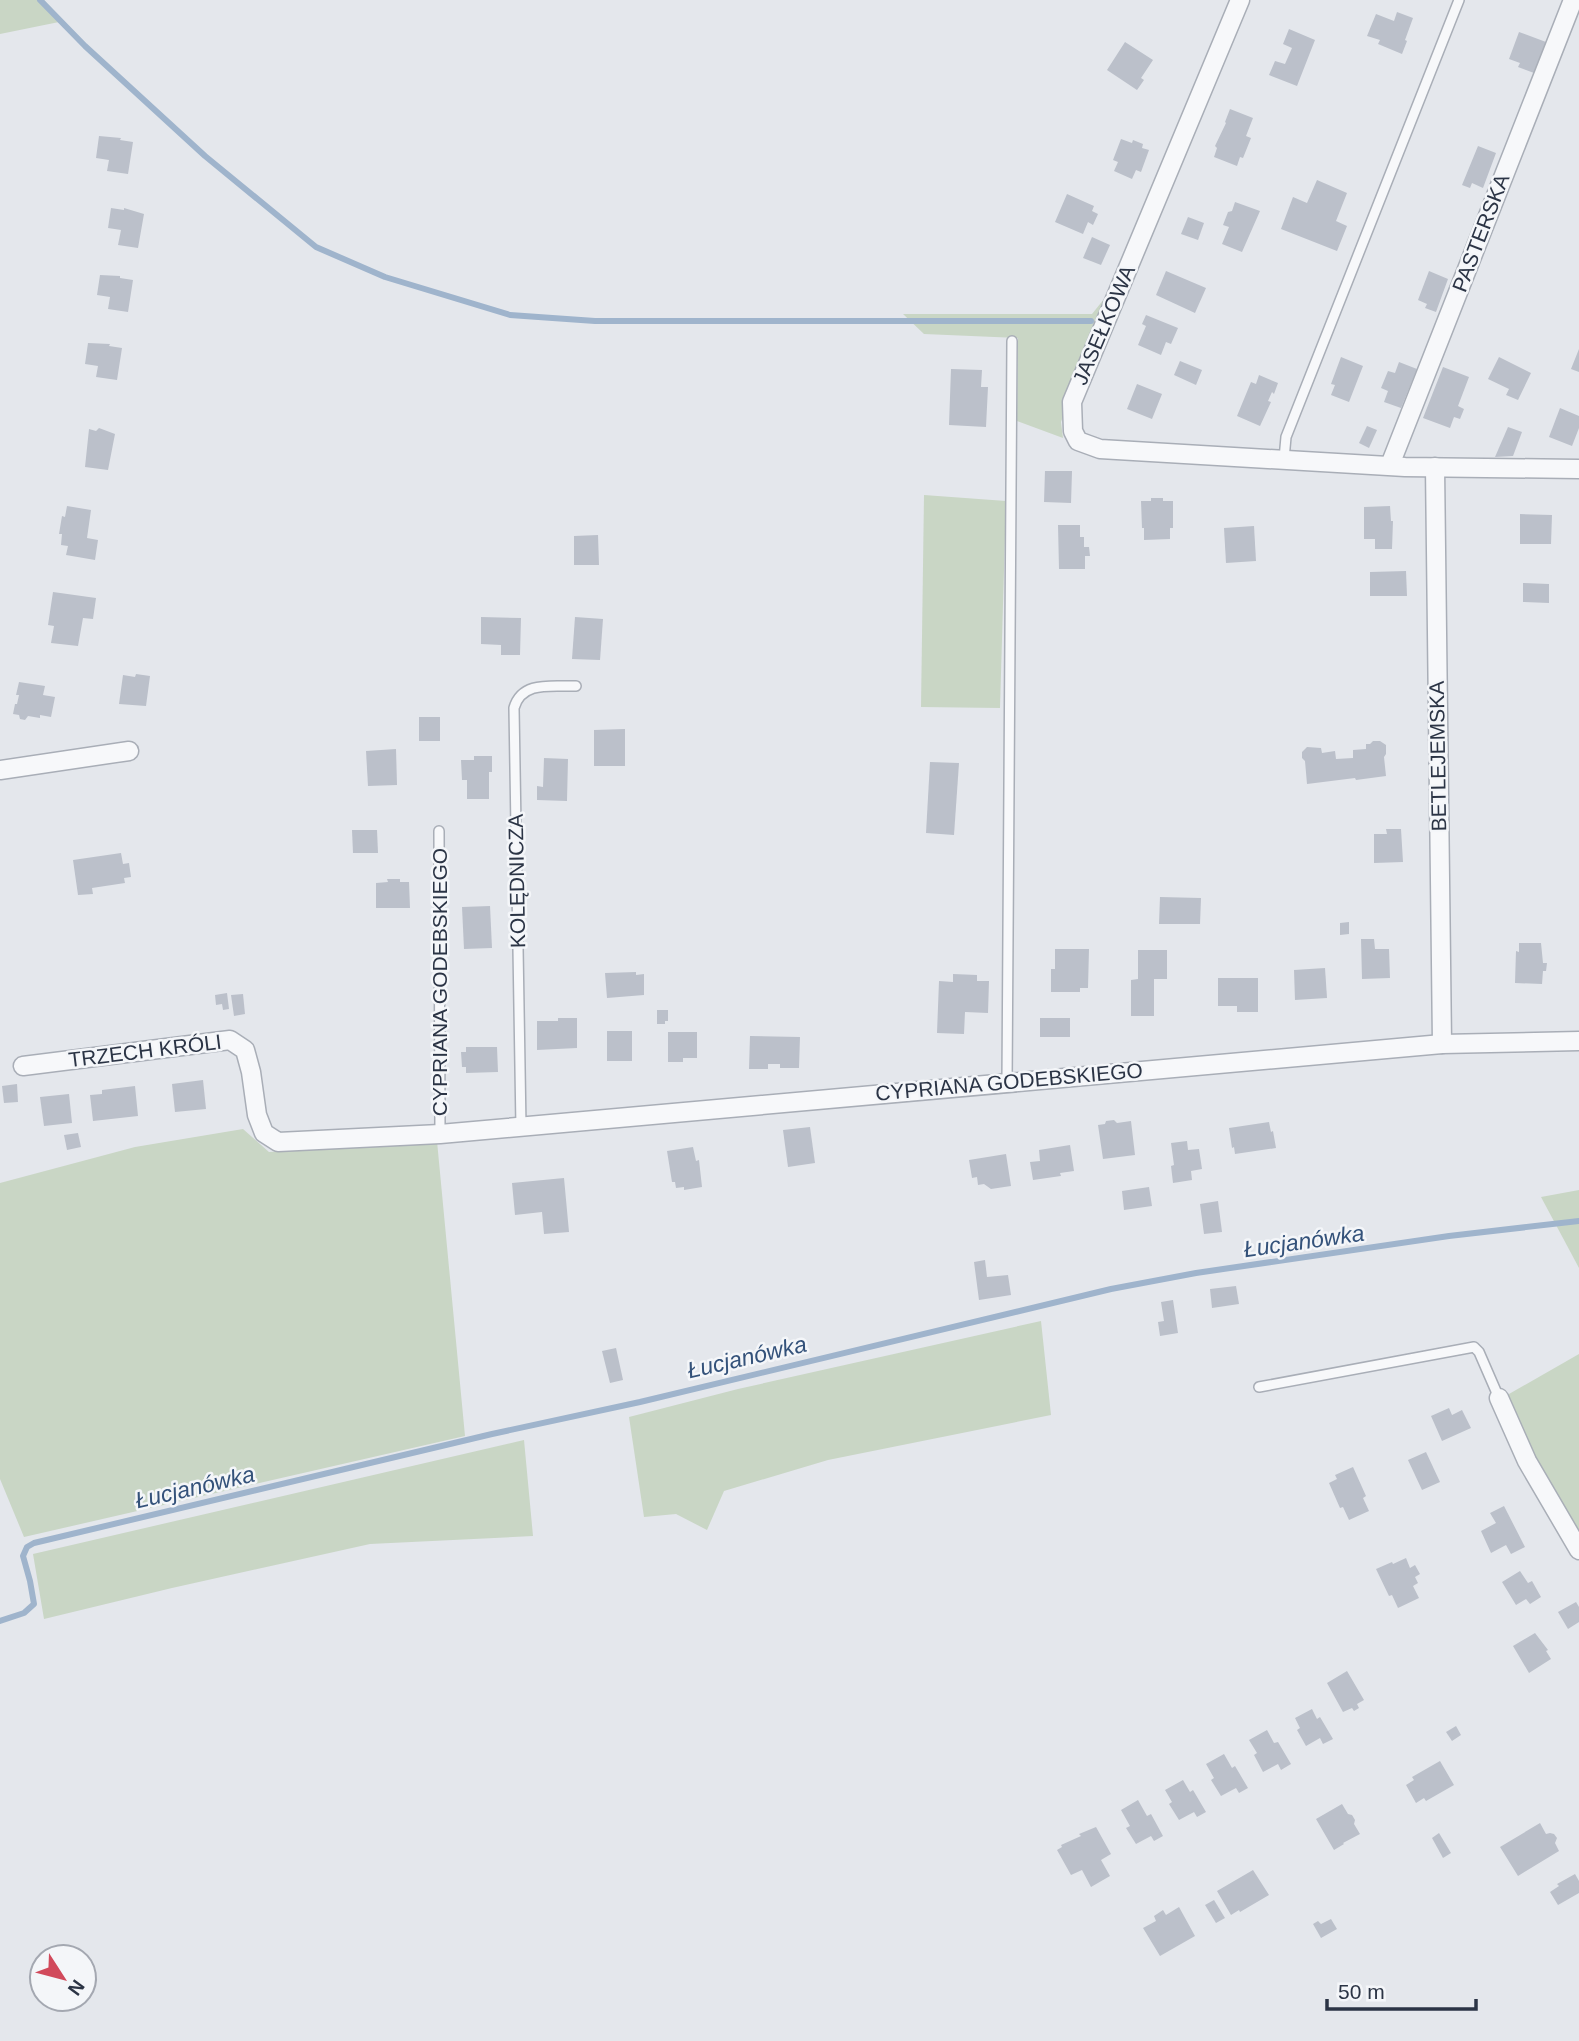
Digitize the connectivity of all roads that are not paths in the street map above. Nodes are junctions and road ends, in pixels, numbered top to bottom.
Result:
1 (1240, 0) edge
2 (1459, 0) edge
3 (1573, 0) edge
4 (1012, 341) dead end
5 (1284, 459) junction
6 (1390, 465) junction
7 (1435, 467) junction
8 (1579, 469) edge
9 (576, 686) dead end
10 (129, 751) dead end
11 (0, 770) edge
12 (439, 831) dead end
13 (1579, 1041) edge
14 (1442, 1044) junction
15 (23, 1066) dead end
16 (1007, 1083) junction
17 (521, 1126) junction
18 (440, 1134) junction
19 (278, 1142) joint
20 (1259, 1387) dead end
21 (1499, 1398) joint
22 (1579, 1550) edge

1 - 5 street, JASEŁKOWA
2 - 5 lane
3 - 6 street, PASTERSKA
4 - 16 lane
5 - 6 street, JASEŁKOWA
6 - 7 street, JASEŁKOWA
7 - 8 street, JASEŁKOWA
7 - 14 street, BETLEJEMSKA
9 - 17 lane, KOLĘDNICZA
10 - 11 street
12 - 18 lane, CYPRIANA GODEBSKIEGO
13 - 14 street, CYPRIANA GODEBSKIEGO
14 - 16 street, CYPRIANA GODEBSKIEGO
15 - 19 street, TRZECH KRÓLI
16 - 17 street, CYPRIANA GODEBSKIEGO
17 - 18 street, CYPRIANA GODEBSKIEGO
18 - 19 street, CYPRIANA GODEBSKIEGO
20 - 21 lane
21 - 22 street

